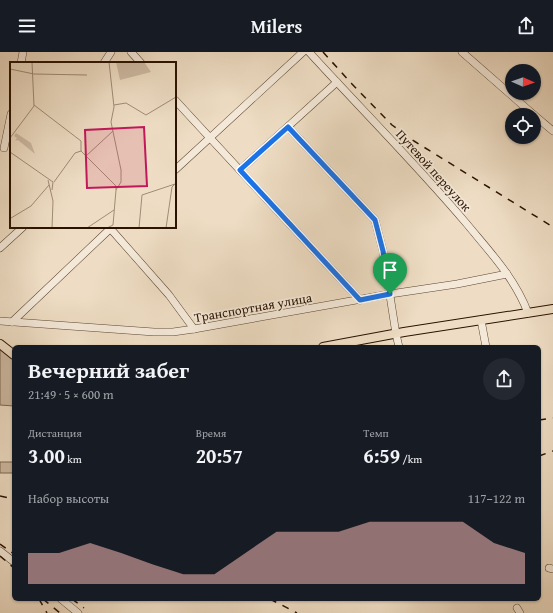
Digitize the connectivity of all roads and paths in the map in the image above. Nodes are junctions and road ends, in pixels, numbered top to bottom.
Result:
1 (23, 52) edge
2 (111, 52) edge
3 (131, 52) edge
4 (303, 52) edge
5 (309, 52) edge
6 (462, 52) edge
7 (21, 62) edge
8 (105, 62) edge
9 (140, 62) edge
10 (337, 82) junction
11 (176, 101) edge
12 (526, 108) edge
13 (10, 120) edge
14 (541, 121) edge
15 (288, 127) junction
16 (553, 131) edge
17 (210, 138) junction
18 (5, 148) edge
19 (176, 169) edge
20 (240, 170) junction
21 (22, 228) edge
22 (111, 228) edge
23 (0, 248) edge
24 (507, 274) junction
25 (390, 294) junction
26 (360, 300) junction
27 (553, 309) edge
28 (528, 313) junction
29 (481, 320) junction
30 (0, 321) edge
31 (12, 322) junction
32 (194, 329) junction
33 (396, 334) junction
34 (0, 344) edge
35 (334, 345) edge
36 (399, 345) edge
37 (486, 345) edge
38 (12, 353) edge
39 (0, 551) edge
40 (12, 560) edge
41 (63, 601) edge
42 (78, 613) edge

1 - 7 street
2 - 8 street
3 - 9 street
4 - 17 street
5 - 10 street, Путевой переулок
6 - 12 street
10 - 15 street
10 - 24 street, Путевой переулок
11 - 17 street
13 - 18 street
14 - 16 street
15 - 20 street
15 - 25 street
17 - 19 street
17 - 20 street
20 - 26 street
21 - 23 street
22 - 31 street
22 - 32 street
24 - 25 street, Транспортная улица
24 - 28 street, Путевой переулок
25 - 26 street, Транспортная улица
25 - 33 street
26 - 32 street, Транспортная улица
27 - 28 main road
28 - 29 main road
29 - 33 main road
29 - 37 street
30 - 31 street, Транспортная улица
31 - 32 street, Транспортная улица
33 - 35 main road
33 - 36 street
34 - 38 main road
39 - 40 street
41 - 42 street

